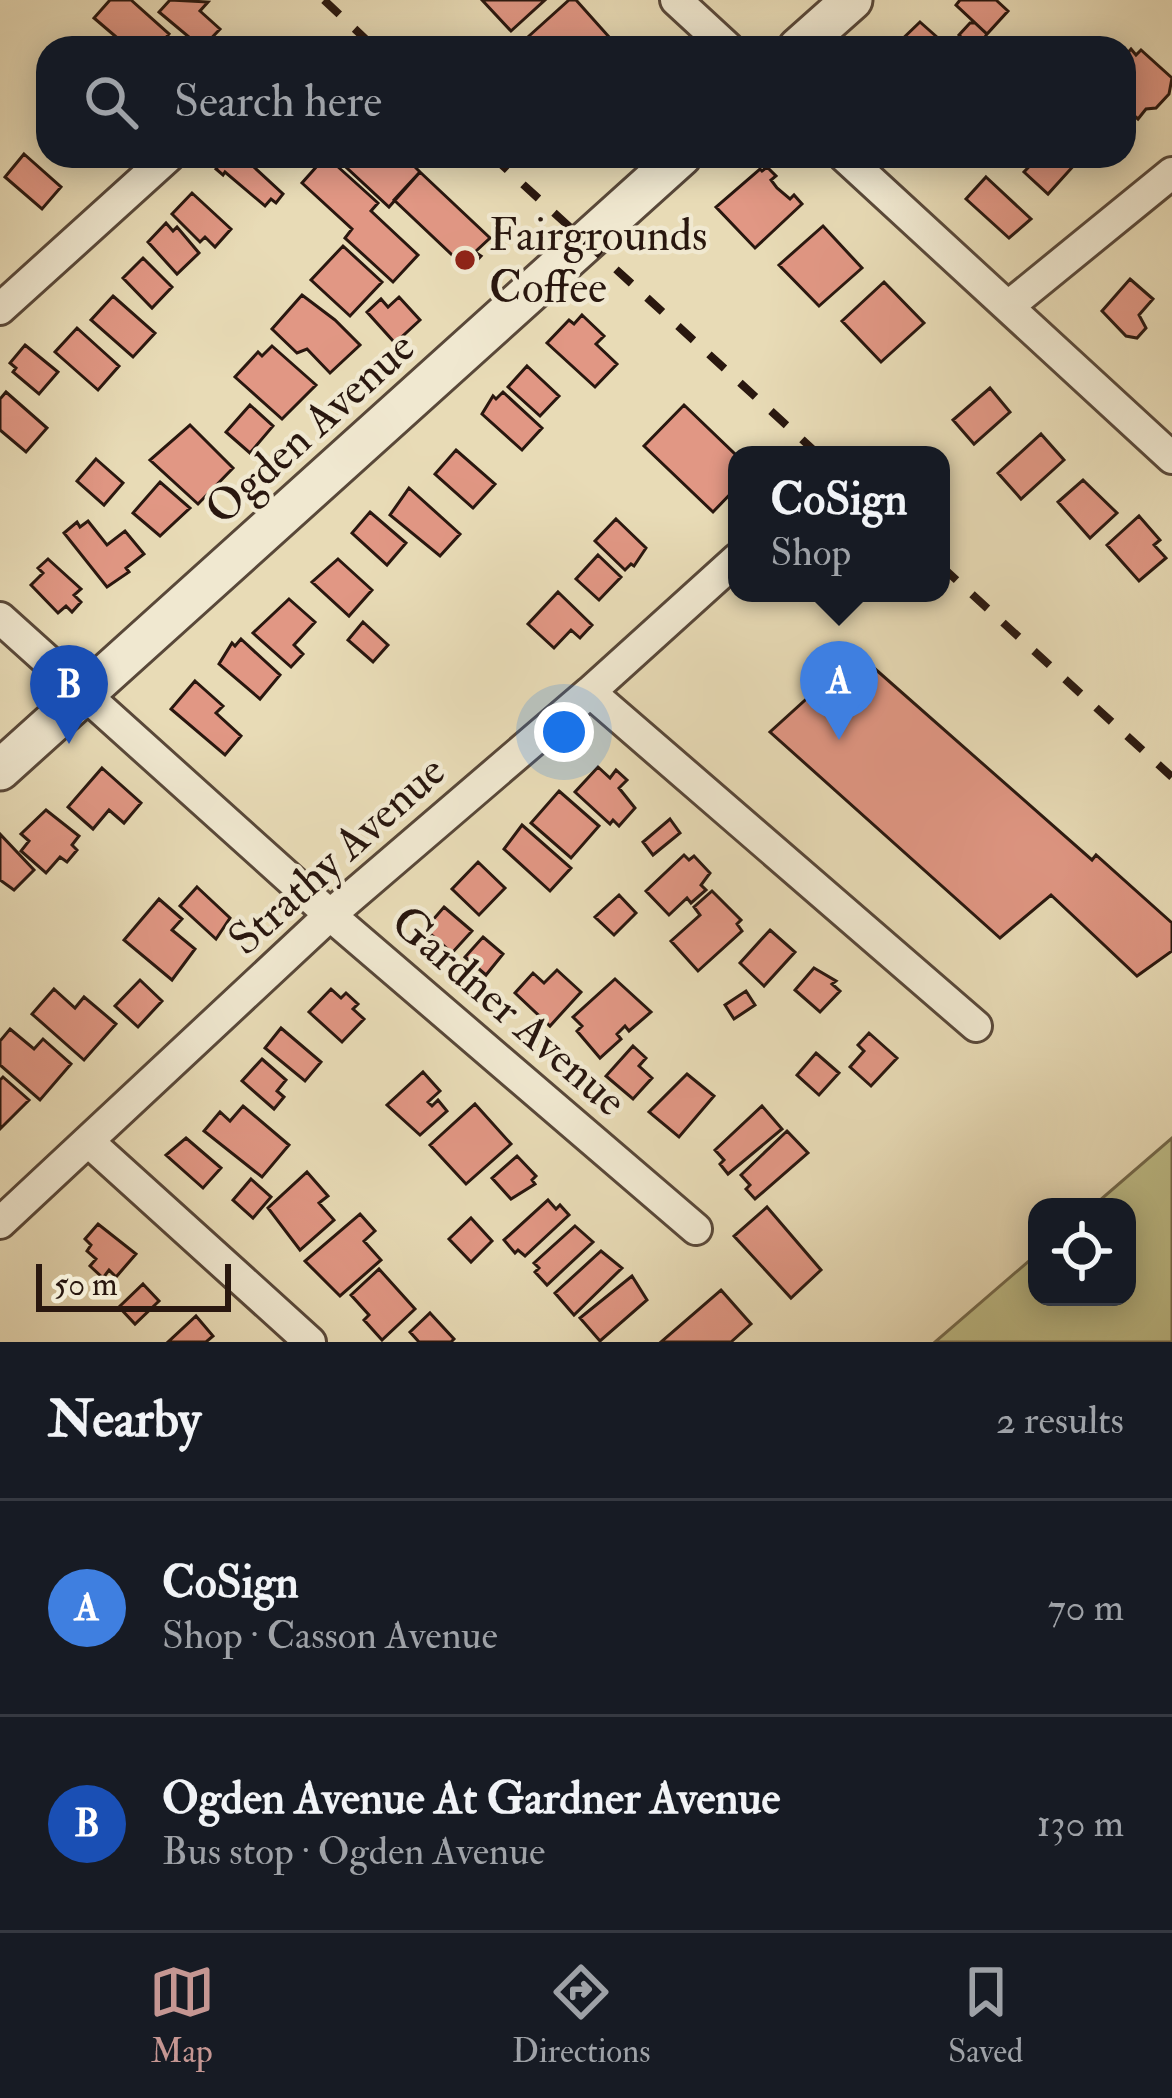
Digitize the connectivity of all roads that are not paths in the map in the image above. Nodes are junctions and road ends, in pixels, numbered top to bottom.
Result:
1 (676, 0) edge
2 (852, 0) edge
3 (715, 36) edge
4 (812, 36) edge
5 (156, 168) edge
6 (668, 168) edge
7 (857, 168) edge
8 (1172, 173) edge
9 (1010, 305) junction
10 (0, 309) edge
11 (1172, 458) edge
12 (728, 567) edge
13 (0, 619) edge
14 (86, 692) junction
15 (590, 692) junction
16 (0, 770) edge
17 (330, 915) junction
18 (976, 1026) dead end
19 (89, 1142) junction
20 (0, 1223) edge
21 (696, 1228) dead end
22 (310, 1342) edge

1 - 3 street
2 - 4 street
5 - 10 street
6 - 14 street, Ogden Avenue
7 - 9 street
8 - 9 street
9 - 11 street
12 - 15 street, Strathy Avenue
13 - 14 street, Gardner Avenue
14 - 16 street, Ogden Avenue
14 - 17 street, Gardner Avenue
15 - 17 street, Strathy Avenue
15 - 18 street
17 - 19 street, Strathy Avenue
17 - 21 street, Gardner Avenue
19 - 20 street, Strathy Avenue
19 - 22 street

